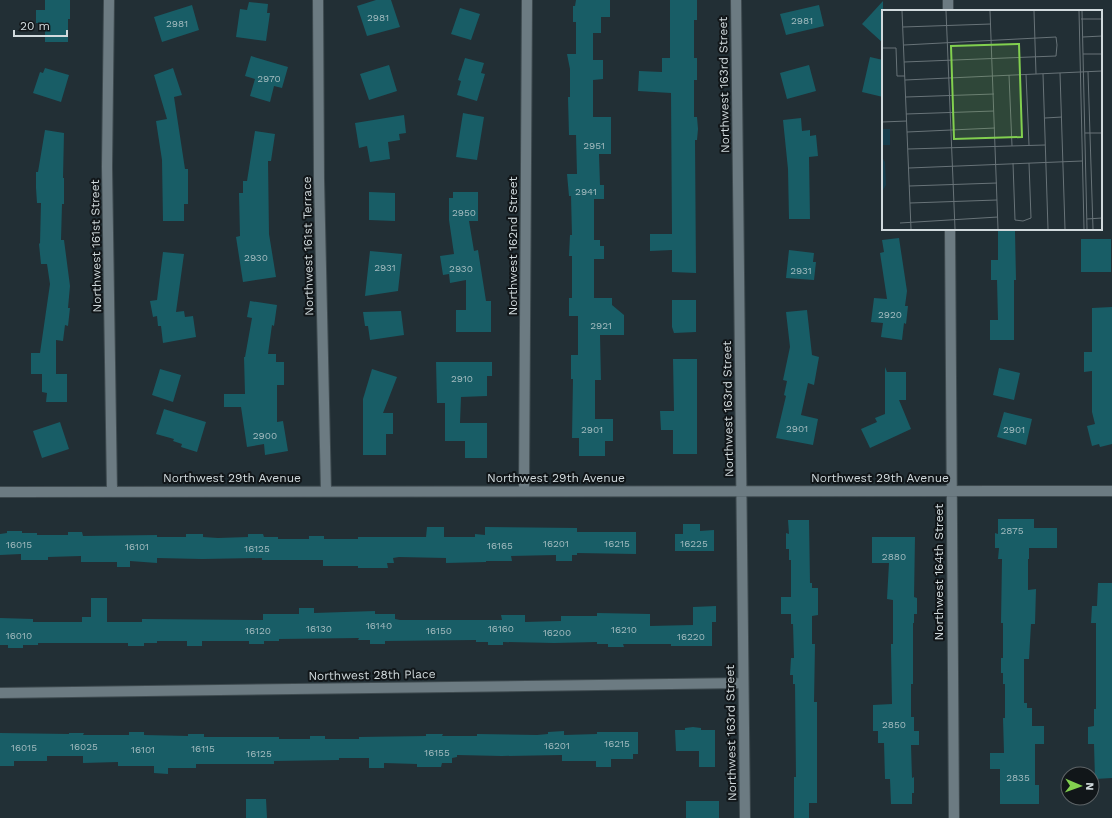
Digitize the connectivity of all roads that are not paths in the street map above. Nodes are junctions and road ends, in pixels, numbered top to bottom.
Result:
1 (109, 0) edge
2 (318, 0) edge
3 (527, 0) edge
4 (736, 0) edge
5 (950, 230) edge
6 (326, 491) junction
7 (524, 491) junction
8 (741, 491) junction
9 (952, 491) junction
10 (1112, 491) edge
11 (0, 492) edge
12 (112, 492) junction
13 (743, 683) junction
14 (0, 693) edge
15 (745, 818) edge
16 (954, 818) edge

1 - 12 street, Northwest 161st Street
2 - 6 street, Northwest 161st Terrace
3 - 7 street, Northwest 162nd Street
4 - 8 street, Northwest 163rd Street
5 - 9 street, Northwest 164th Street
6 - 7 street, Northwest 29th Avenue
6 - 12 street, Northwest 29th Avenue
7 - 8 street, Northwest 29th Avenue
8 - 9 street, Northwest 29th Avenue
8 - 13 street, Northwest 163rd Street
9 - 10 street, Northwest 29th Avenue
9 - 16 street, Northwest 164th Street
11 - 12 street, Northwest 29th Avenue
13 - 14 street, Northwest 28th Place
13 - 15 street, Northwest 163rd Street

